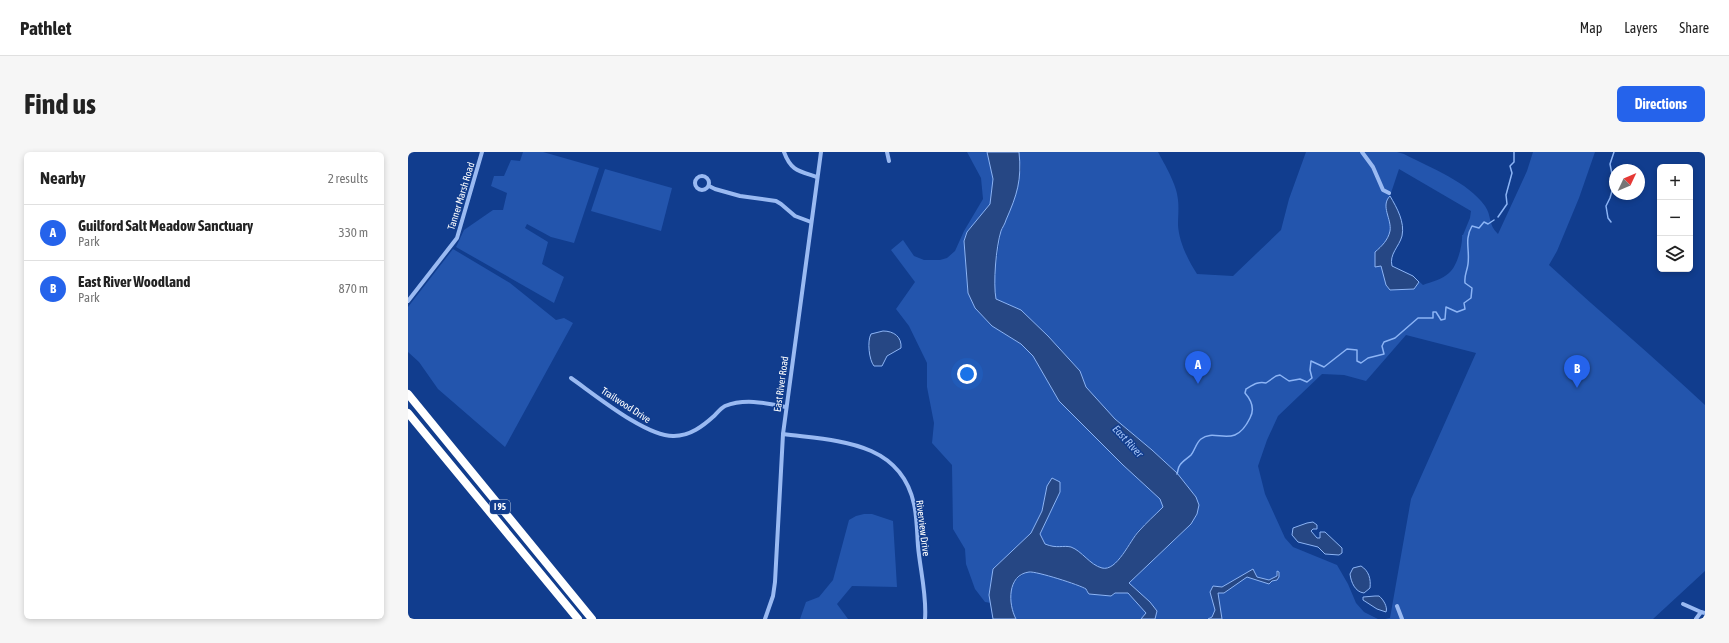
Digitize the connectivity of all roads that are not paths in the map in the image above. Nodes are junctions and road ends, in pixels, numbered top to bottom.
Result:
1 (482, 152) edge
2 (784, 152) edge
3 (821, 152) edge
4 (887, 152) edge
5 (1362, 152) edge
6 (889, 161) dead end
7 (817, 177) junction
8 (709, 186) dead end
9 (1389, 194) dead end
10 (811, 222) junction
11 (408, 300) edge
12 (571, 378) dead end
13 (408, 394) edge
14 (786, 407) junction
15 (408, 412) edge
16 (783, 434) junction
17 (1683, 604) dead end
18 (1397, 606) dead end
19 (1703, 612) edge
20 (578, 619) edge
21 (592, 619) edge
22 (765, 619) edge
23 (925, 619) edge
24 (1402, 619) edge
25 (1696, 619) edge

1 - 11 street, Tanner Marsh Road
2 - 7 street
3 - 7 street, East River Road
4 - 6 street
5 - 9 street
7 - 10 street, East River Road
8 - 10 street
10 - 14 street, East River Road
12 - 14 street, Trailwood Drive
13 - 21 highway, I 95
14 - 16 street, East River Road
15 - 20 highway, I 95
16 - 22 street, East River Road
16 - 23 street, Riverview Drive
17 - 19 street
18 - 24 street
19 - 25 street

